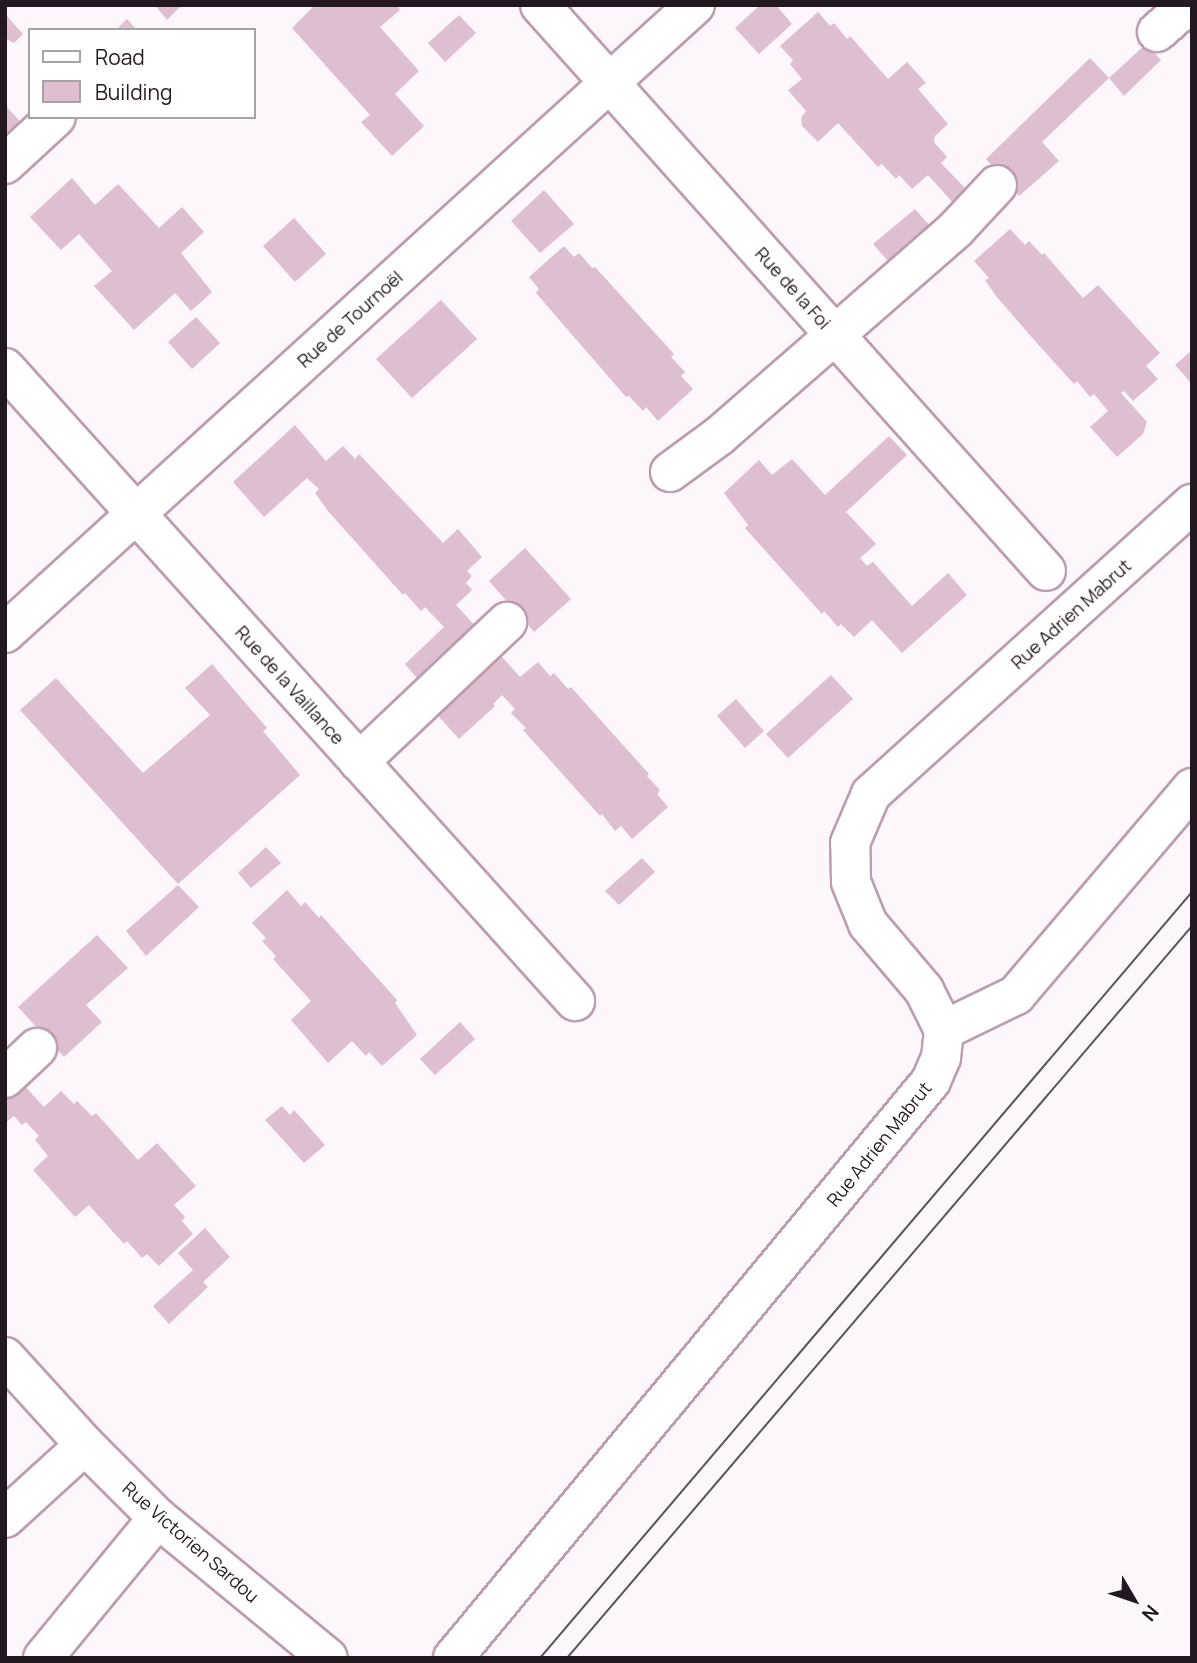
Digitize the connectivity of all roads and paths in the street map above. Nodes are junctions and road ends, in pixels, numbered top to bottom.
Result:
1 (540, 5) edge
2 (695, 5) edge
3 (1188, 5) edge
4 (1157, 32) dead end
5 (609, 83) junction
6 (54, 119) edge
7 (5, 164) edge
8 (997, 185) dead end
9 (834, 334) junction
10 (5, 369) edge
11 (670, 472) dead end
12 (1192, 504) edge
13 (136, 514) junction
14 (1045, 571) dead end
15 (507, 622) dead end
16 (5, 633) edge
17 (359, 762) junction
18 (1192, 788) edge
19 (575, 1001) dead end
20 (944, 1030) junction
21 (37, 1048) dead end
22 (5, 1078) edge
23 (5, 1357) edge
24 (85, 1446) junction
25 (5, 1518) edge
26 (158, 1518) junction
27 (43, 1658) edge
28 (328, 1658) edge
29 (453, 1658) edge

1 - 5 street, Rue de la Foi
2 - 5 street, Rue de Tournoël
3 - 4 street
5 - 9 street, Rue de la Foi
5 - 13 street, Rue de Tournoël
6 - 7 street
8 - 9 street
9 - 11 street
9 - 14 street, Rue de la Foi
10 - 13 street, Rue de la Vaillance
12 - 20 street, Rue Adrien Mabrut
13 - 16 street, Rue de Tournoël
13 - 17 street, Rue de la Vaillance
15 - 17 street
17 - 19 street, Rue de la Vaillance
18 - 20 street
20 - 29 street, Rue Adrien Mabrut
21 - 22 street
23 - 24 street, Rue Victorien Sardou
24 - 25 street
24 - 26 street, Rue Victorien Sardou
26 - 27 street
26 - 28 street, Rue Victorien Sardou

